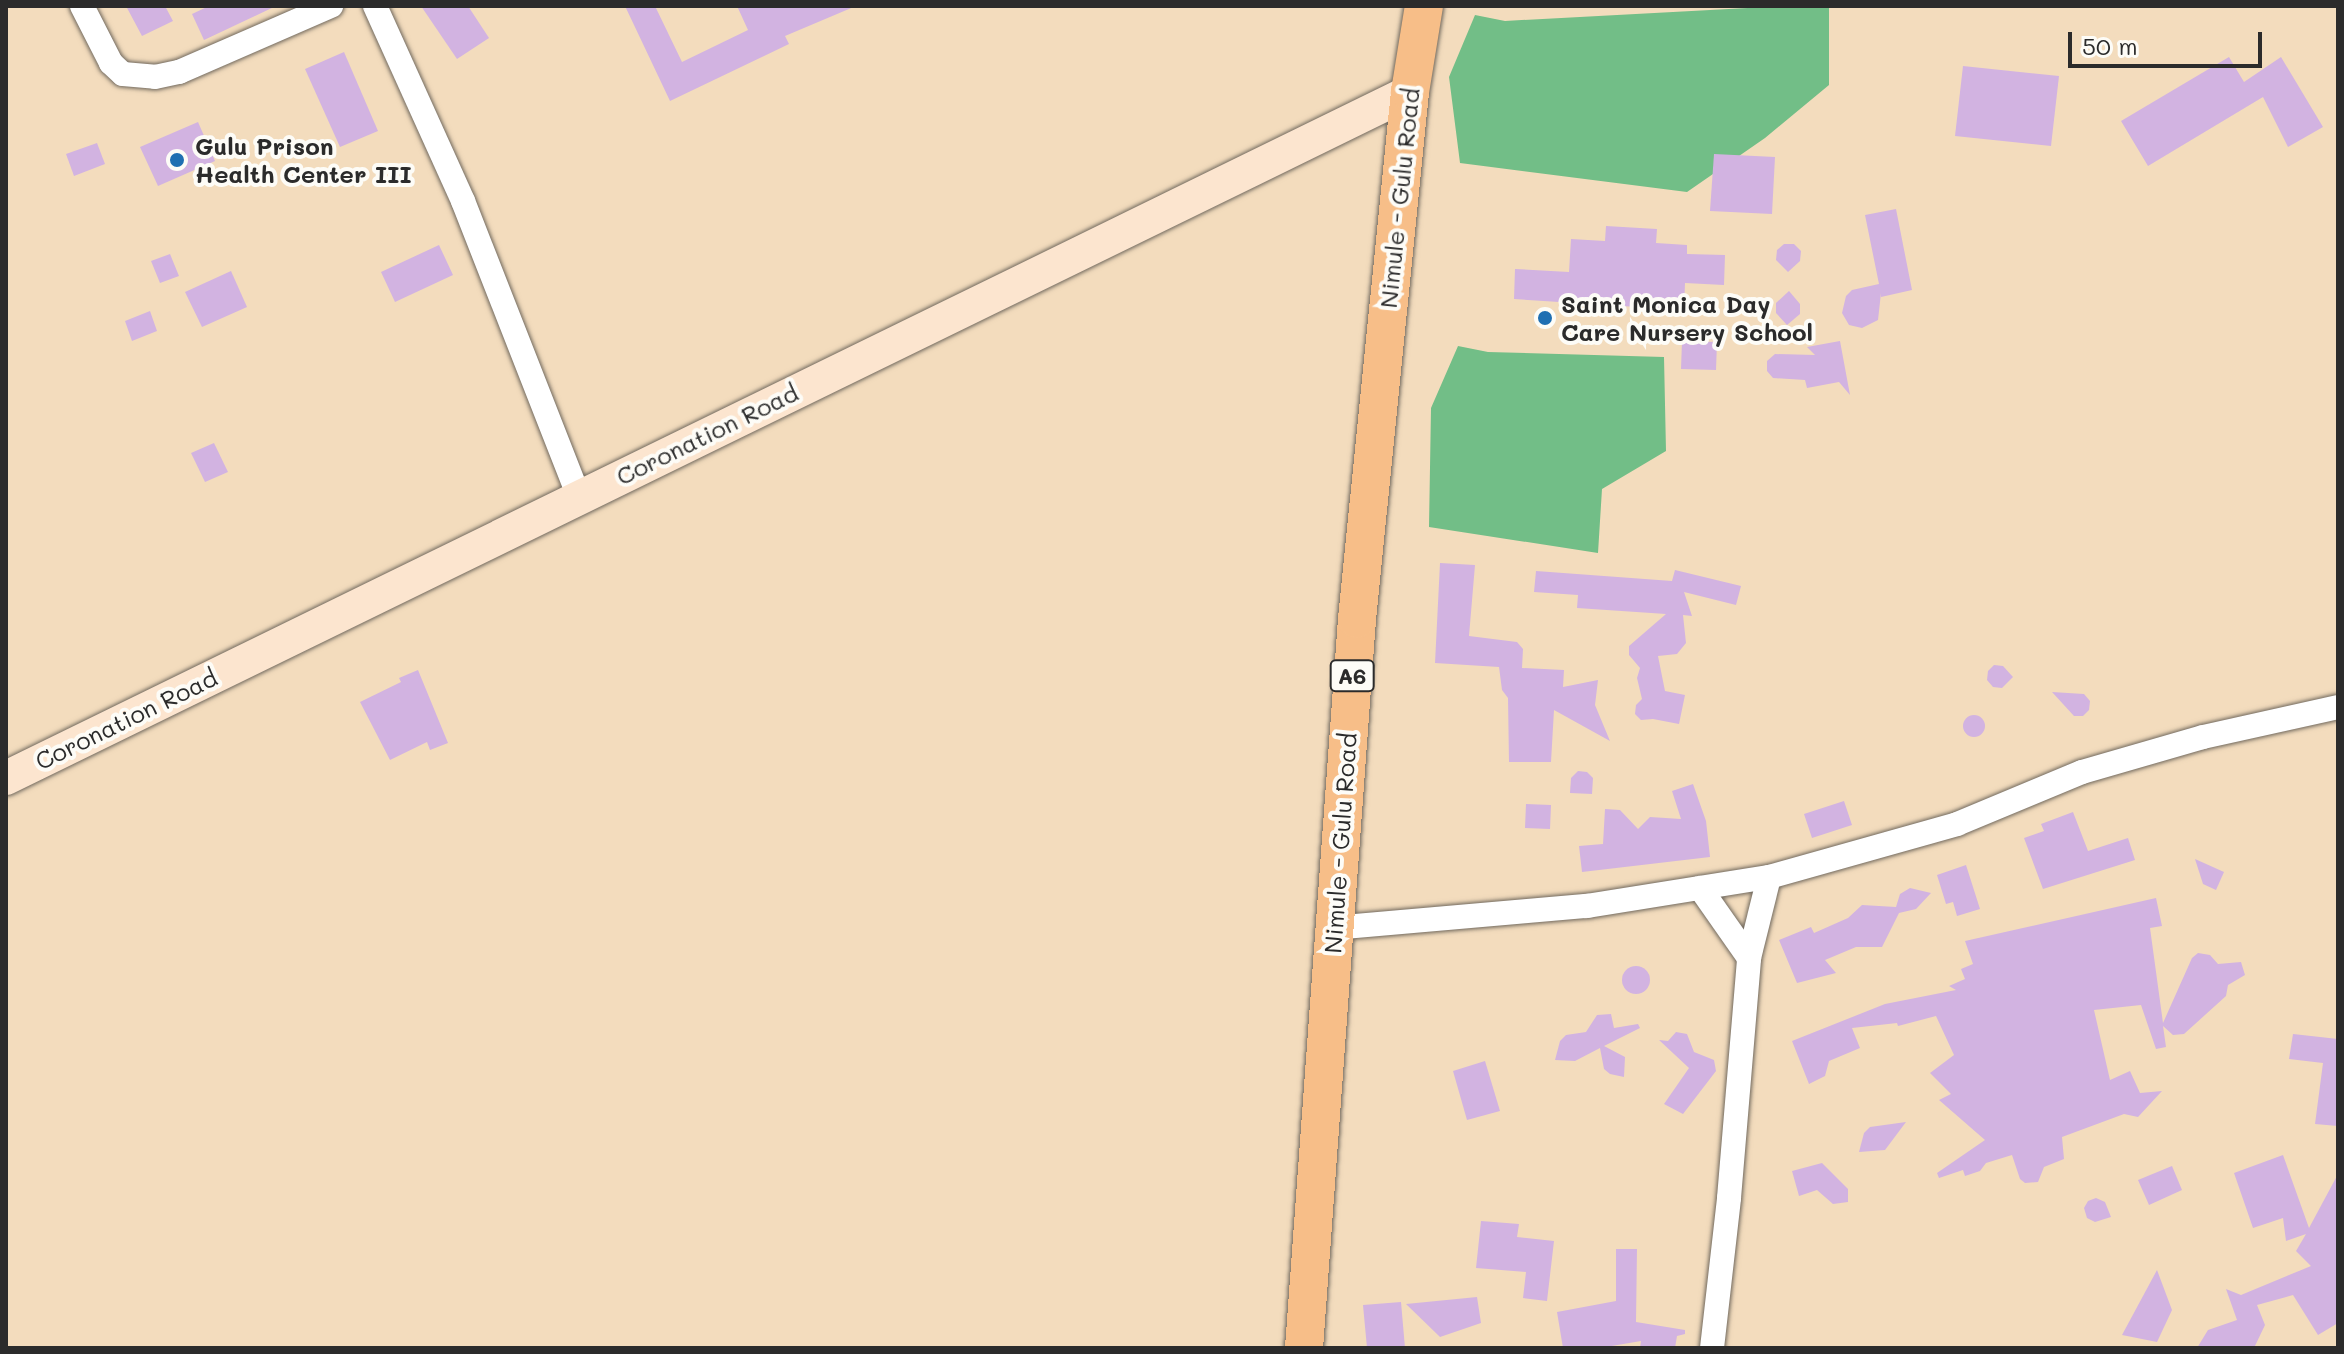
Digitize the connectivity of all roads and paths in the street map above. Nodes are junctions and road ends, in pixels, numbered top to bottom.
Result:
1 (82, 6) edge
2 (331, 6) edge
3 (375, 6) edge
4 (1424, 6) edge
5 (1410, 92) junction
6 (579, 497) junction
7 (2338, 707) edge
8 (6, 778) edge
9 (1769, 877) junction
10 (1700, 888) junction
11 (1333, 928) junction
12 (1749, 958) junction
13 (1304, 1348) edge
14 (1712, 1348) edge

1 - 2 street
3 - 6 street
4 - 5 main road, Nimule - Gulu Road / A6
5 - 6 main road, Coronation Road
5 - 11 main road, Nimule - Gulu Road / A6
6 - 8 main road, Coronation Road
7 - 9 street
9 - 10 street
9 - 12 street
10 - 11 street
10 - 12 street
11 - 13 main road, Nimule - Gulu Road / A6
12 - 14 street

